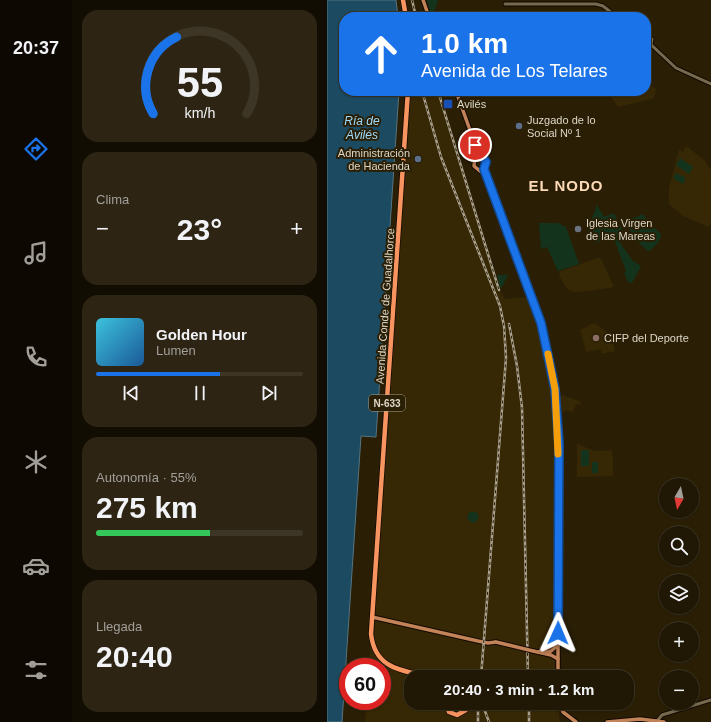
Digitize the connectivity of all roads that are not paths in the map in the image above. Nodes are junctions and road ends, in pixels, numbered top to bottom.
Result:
1 (403, 0) edge
2 (423, 0) edge
3 (505, 4) dead end
4 (405, 12) edge
5 (427, 12) edge
6 (611, 12) edge
7 (651, 45) edge
8 (711, 84) edge
9 (408, 96) edge
10 (457, 96) edge
11 (476, 146) junction
12 (483, 158) junction
13 (475, 160) junction
14 (484, 169) junction
15 (479, 170) junction
16 (487, 178) junction
17 (372, 617) junction
18 (558, 633) junction
19 (557, 644) junction
20 (549, 648) junction
21 (537, 652) junction
22 (557, 659) junction
23 (404, 670) edge
24 (558, 670) edge
25 (711, 700) edge
26 (448, 710) edge
27 (466, 710) edge
28 (562, 710) edge
29 (657, 720) junction
30 (576, 722) edge
31 (607, 722) edge
32 (664, 722) edge

1 - 4 highway
2 - 5 main road
3 - 6 street
7 - 8 street
9 - 17 highway, Avenida Conde de Guadalhorce / N-633
10 - 11 main road
11 - 12 main road
11 - 13 main road
12 - 13 main road
12 - 14 main road
13 - 15 main road
14 - 15 main road
14 - 16 main road
15 - 16 main road
16 - 18 main road
17 - 21 main road, bridge
17 - 23 highway, Avenida Conde de Guadalhorce / N-633
18 - 19 main road
18 - 20 main road
19 - 20 main road
19 - 21 main road
19 - 22 main road
20 - 21 main road
21 - 22 main road
22 - 24 main road
25 - 29 street
26 - 27 highway
28 - 30 main road
29 - 31 main road
29 - 32 main road

